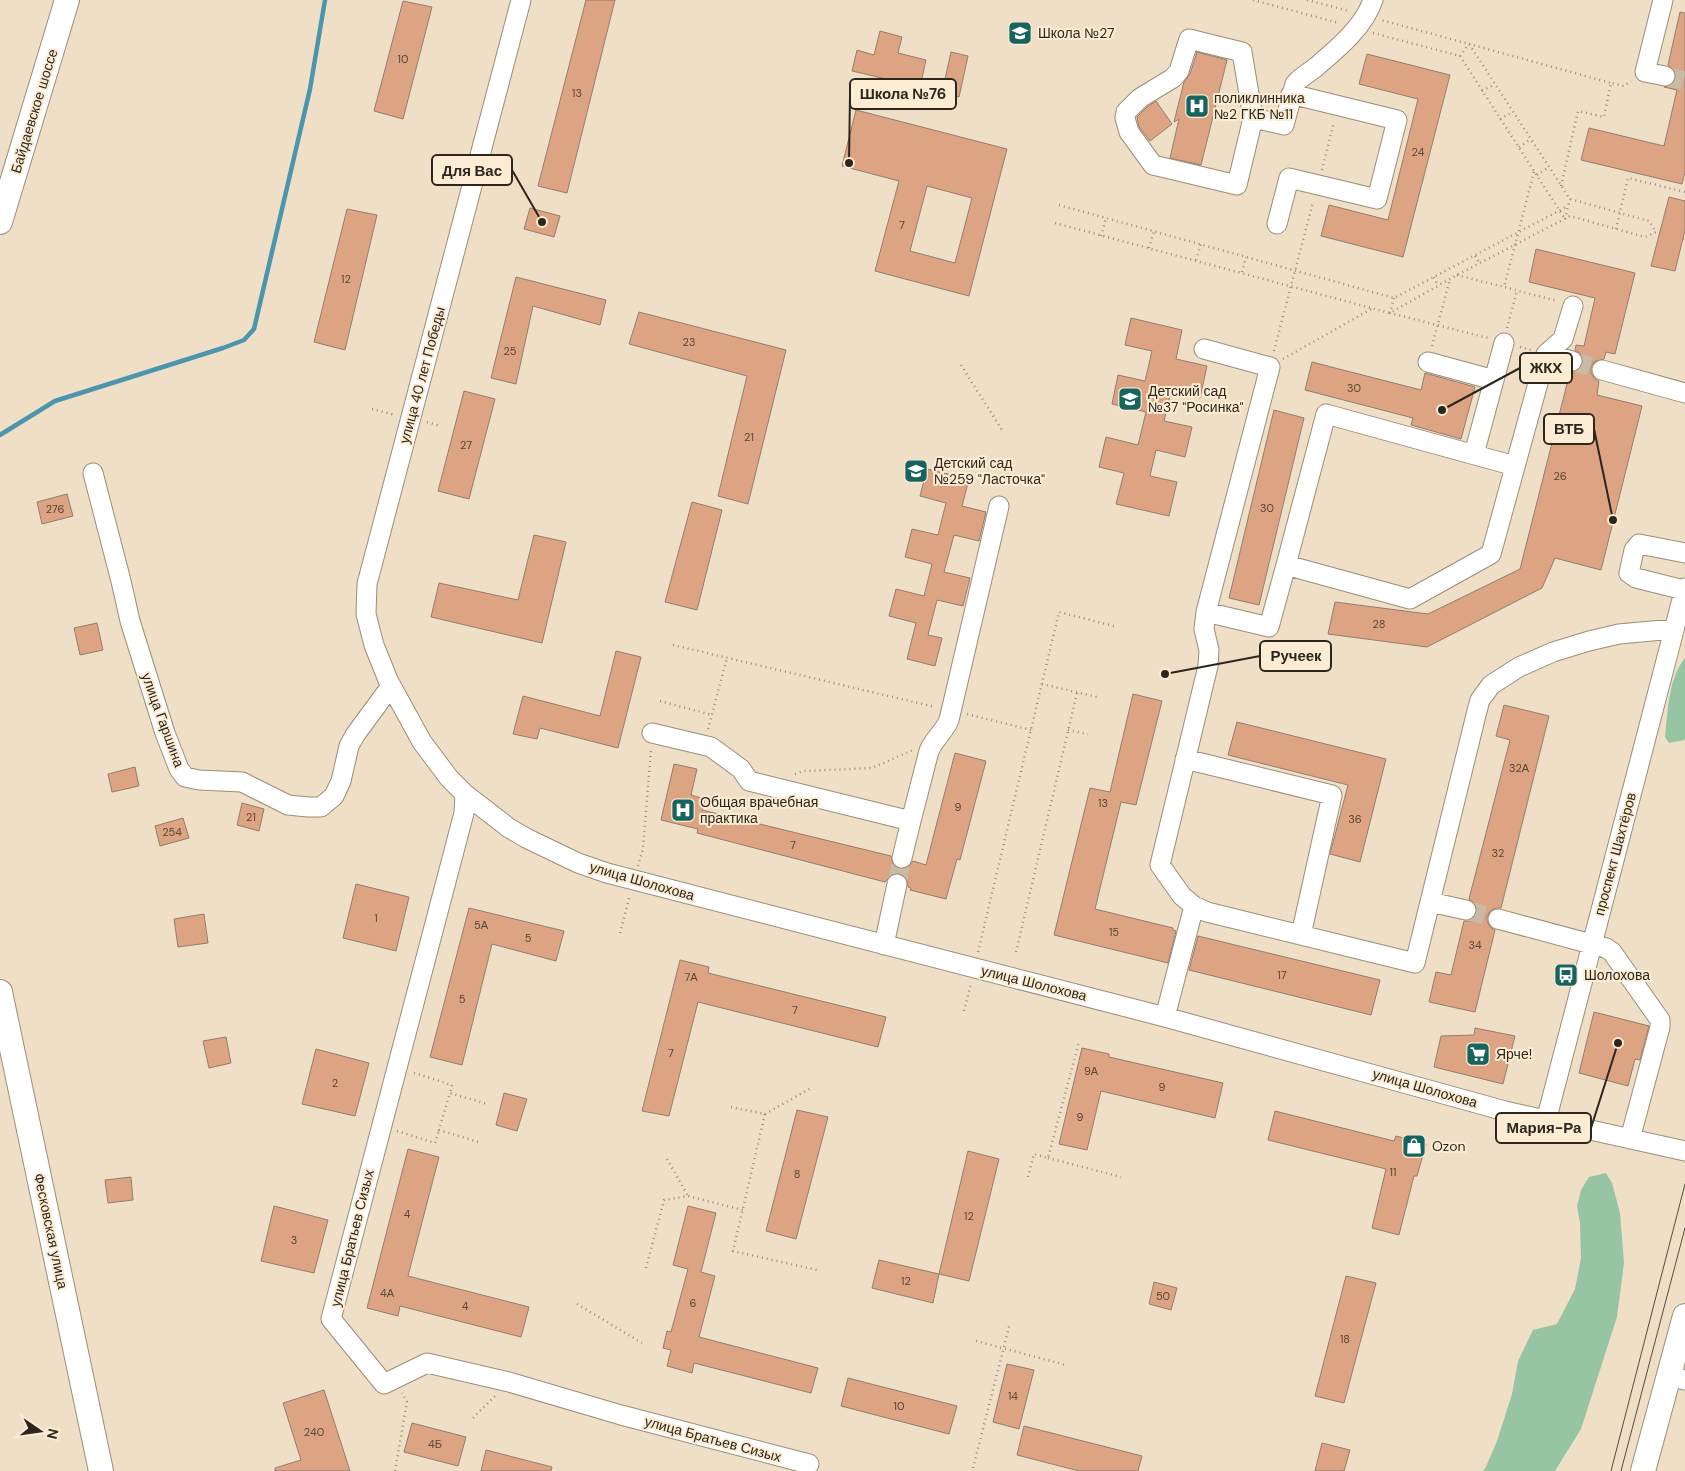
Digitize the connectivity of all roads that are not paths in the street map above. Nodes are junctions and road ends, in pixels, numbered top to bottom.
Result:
1 (67, 0) edge
2 (522, 0) edge
3 (1663, 0) edge
4 (1365, 15) edge
5 (1665, 76) tunnel mouth
6 (1291, 94) junction
7 (1253, 118) junction
8 (0, 222) edge
9 (1277, 224) dead end
10 (1573, 306) road end
11 (1504, 343) road end
12 (1204, 349) dead end
13 (1546, 354) junction
14 (1572, 361) tunnel mouth
15 (1428, 362) road end
16 (1602, 370) tunnel mouth
17 (1494, 380) junction
18 (1685, 393) edge
19 (1474, 454) junction
20 (1515, 466) junction
21 (93, 473) dead end
22 (999, 506) dead end
23 (1685, 553) edge
24 (1286, 565) junction
25 (1685, 589) edge
26 (1206, 612) junction
27 (1674, 629) junction
28 (391, 686) junction
29 (652, 733) road end
30 (422, 742) joint
31 (1185, 760) junction
32 (465, 794) junction
33 (910, 821) junction
34 (902, 858) tunnel mouth
35 (897, 884) tunnel mouth
36 (1430, 902) junction
37 (1194, 906) junction
38 (1466, 910) tunnel mouth
39 (1498, 919) tunnel mouth
40 (1301, 935) junction
41 (1592, 943) junction
42 (884, 945) junction
43 (0, 992) edge
44 (1165, 1016) junction
45 (1546, 1121) junction
46 (1630, 1139) junction
47 (1685, 1151) edge
48 (1685, 1316) edge
49 (1677, 1378) edge
50 (809, 1464) dead end
51 (101, 1471) edge
52 (1643, 1471) edge

1 - 8 main road, Байдаевское шоссе
2 - 28 street, улица 40 лет Победы
3 - 5 street
4 - 6 street
6 - 7 street
6 - 9 street
7 - 7 street
10 - 13 street
11 - 17 street
12 - 26 street
13 - 14 street
13 - 20 street
15 - 17 street
16 - 18 street
17 - 19 street
19 - 20 street
19 - 24 street
20 - 24 street
21 - 28 street, улица Гаршина
22 - 33 street
23 - 25 street
24 - 26 street
25 - 27 street, проспект Шахтёров
26 - 31 street
27 - 36 street
27 - 41 street, проспект Шахтёров
28 - 30 street, улица 40 лет Победы
29 - 33 street
30 - 32 street, улица Шолохова
31 - 37 street
31 - 40 street
32 - 42 street, улица Шолохова
32 - 50 street, улица Братьев Сизых
33 - 34 street
35 - 42 street
36 - 38 street
36 - 40 street
37 - 40 street
37 - 44 street
39 - 41 street
41 - 45 street, проспект Шахтёров
41 - 46 street
42 - 44 street, улица Шолохова
43 - 51 main road, Фесковская улица
44 - 45 street, улица Шолохова
45 - 46 street, улица Шолохова
46 - 47 street, улица Шолохова
48 - 49 main road
49 - 52 main road

